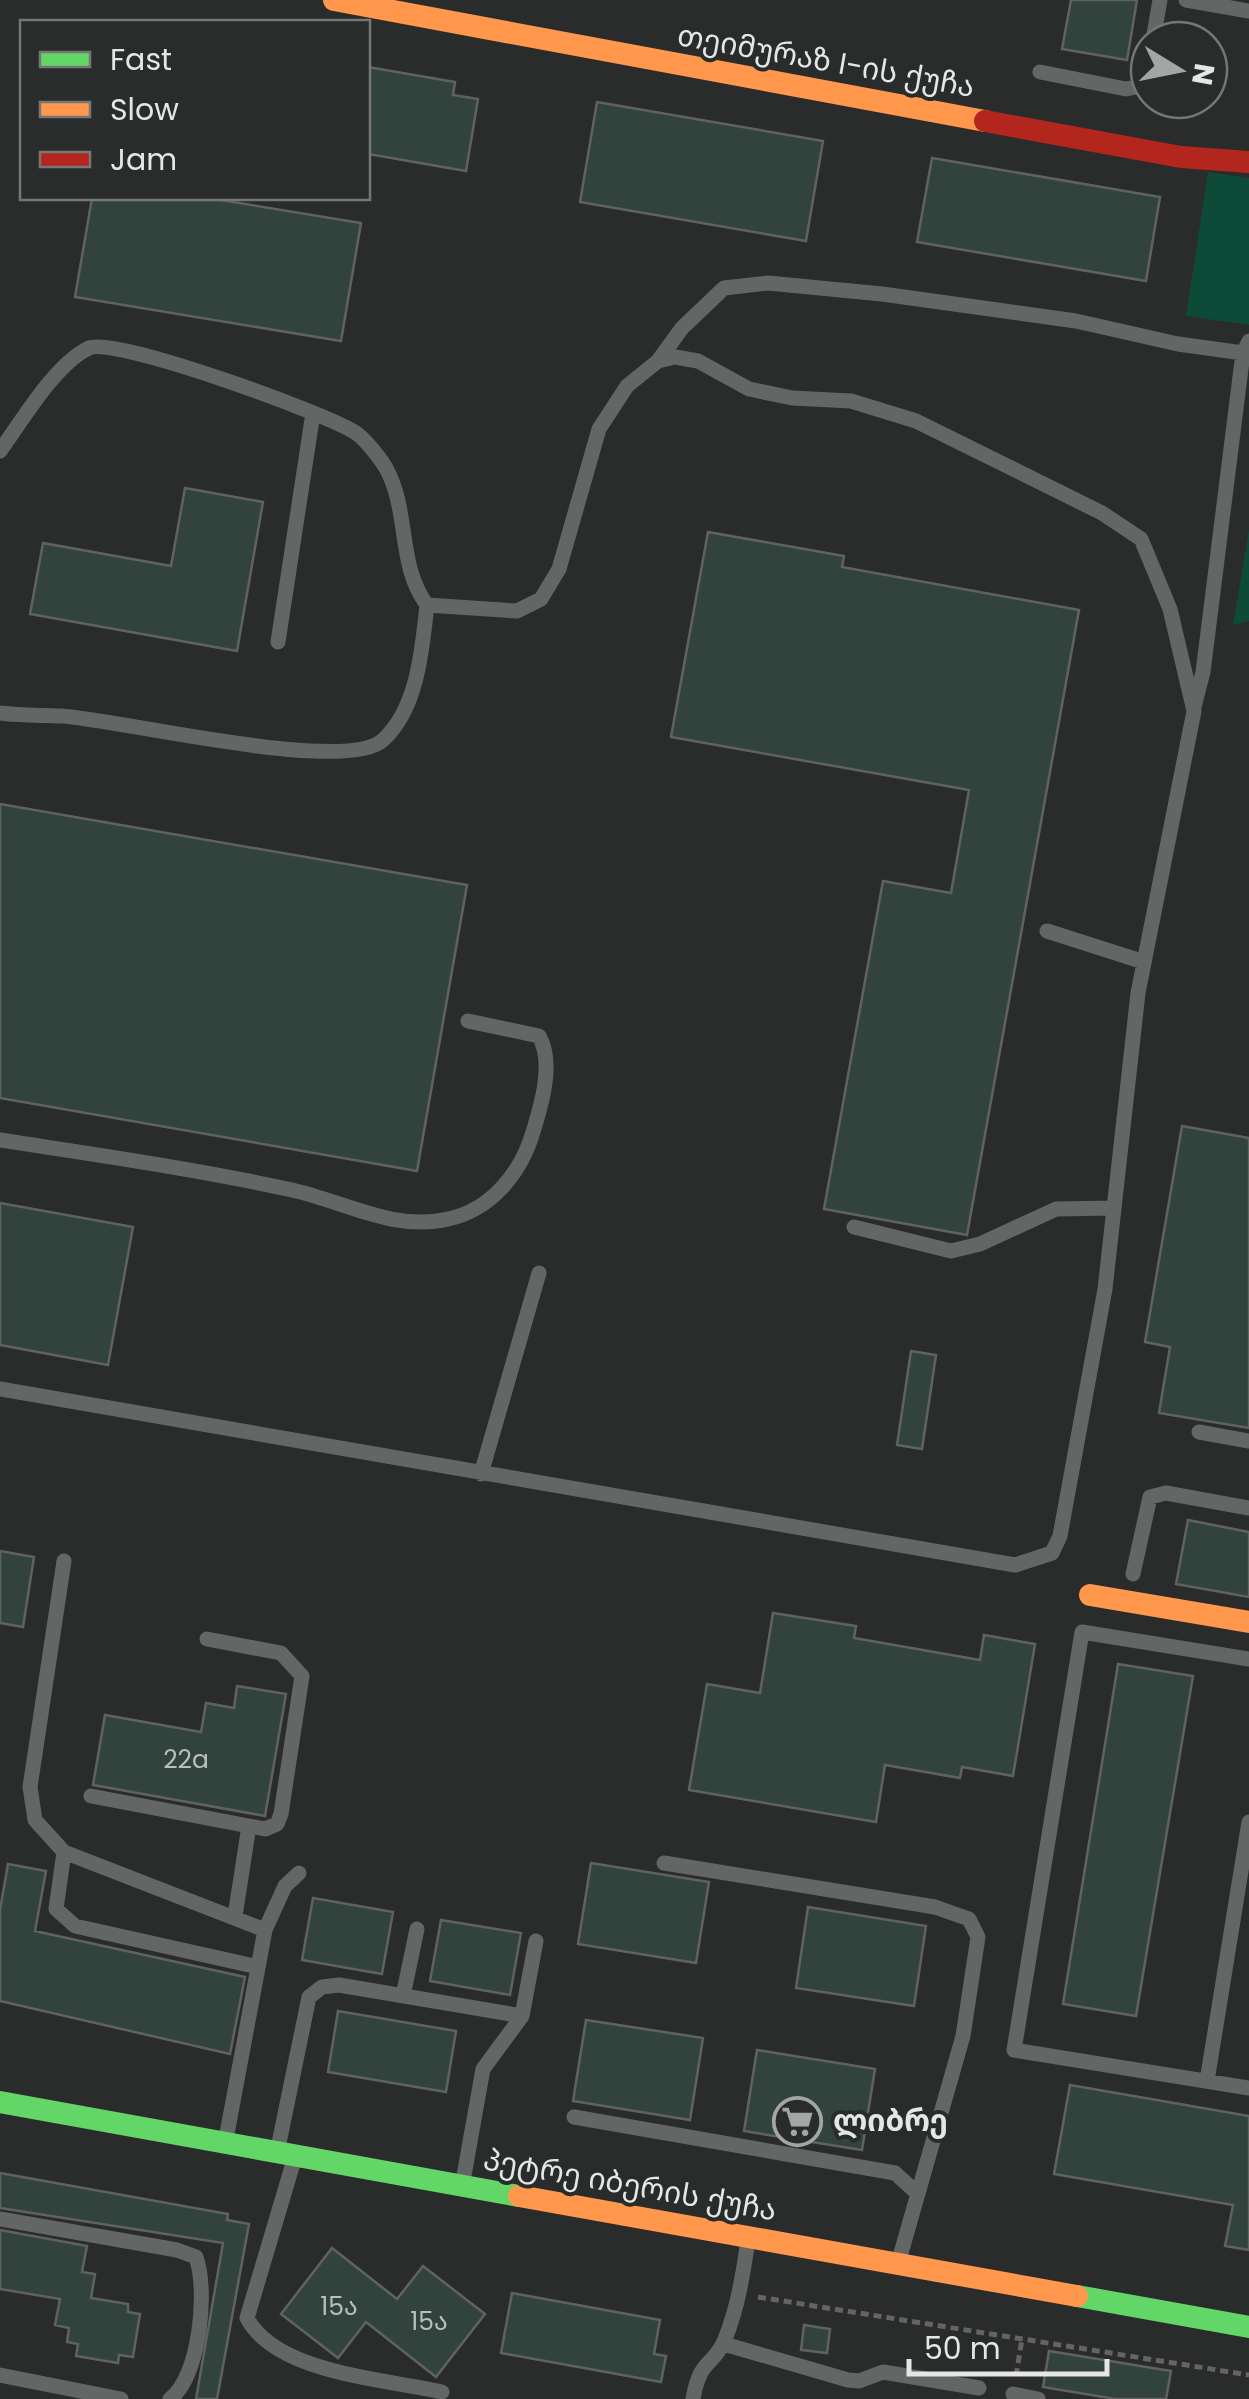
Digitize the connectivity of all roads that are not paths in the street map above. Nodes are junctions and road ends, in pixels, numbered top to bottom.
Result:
1 (334, 0) edge
2 (1186, 0) edge
3 (1249, 10) edge
4 (1040, 72) dead end
5 (1129, 88) edge
6 (1249, 162) edge
7 (1246, 347) edge
8 (658, 362) junction
9 (312, 413) junction
10 (0, 451) edge
11 (427, 605) junction
12 (278, 642) dead end
13 (1194, 710) junction
14 (0, 714) edge
15 (1047, 931) dead end
16 (1144, 962) junction
17 (468, 1021) dead end
18 (0, 1140) edge
19 (1114, 1208) junction
20 (854, 1227) dead end
21 (540, 1274) dead end
22 (0, 1389) edge
23 (1199, 1432) dead end
24 (1249, 1441) edge
25 (481, 1474) junction
26 (1249, 1508) edge
27 (64, 1561) dead end
28 (1133, 1574) dead end
29 (1090, 1594) dead end
30 (1249, 1622) edge
31 (208, 1639) dead end
32 (1249, 1659) edge
33 (91, 1796) dead end
34 (1249, 1822) edge
35 (249, 1826) junction
36 (64, 1852) junction
37 (664, 1862) dead end
38 (299, 1874) dead end
39 (235, 1916) junction
40 (266, 1930) junction
41 (416, 1930) dead end
42 (536, 1941) dead end
43 (258, 1967) junction
44 (403, 1996) junction
45 (522, 2016) junction
46 (1207, 2081) junction
47 (1249, 2088) edge
48 (0, 2102) edge
49 (574, 2117) dead end
50 (226, 2143) junction
51 (286, 2154) junction
52 (462, 2185) junction
53 (918, 2194) junction
54 (0, 2219) edge
55 (748, 2236) junction
56 (898, 2264) junction
57 (1249, 2326) edge
58 (724, 2344) junction
59 (0, 2375) edge
60 (40, 2382) junction
61 (979, 2388) dead end
62 (442, 2392) dead end
63 (1013, 2394) road end
64 (36, 2399) edge
65 (121, 2399) edge
66 (170, 2399) edge
67 (693, 2399) edge
68 (1038, 2399) edge

1 - 6 street, თეიმურაზ I-ის ქუჩა
2 - 3 lane
4 - 5 lane
7 - 8 lane
7 - 13 lane
8 - 11 lane
8 - 13 lane
9 - 10 lane
9 - 11 lane
9 - 12 lane
11 - 14 lane
13 - 16 lane
15 - 16 lane
16 - 19 lane
17 - 18 lane
19 - 20 lane
19 - 25 lane
21 - 25 lane
22 - 25 lane
23 - 24 lane
26 - 28 lane
27 - 36 lane
29 - 30 street
31 - 35 lane
32 - 46 lane
33 - 35 lane
34 - 46 lane
35 - 39 lane
36 - 39 lane
36 - 43 lane
37 - 53 lane
38 - 40 lane
39 - 40 lane
40 - 43 lane
41 - 44 lane
42 - 45 lane
43 - 50 lane
44 - 45 lane
44 - 51 lane
45 - 52 lane
46 - 47 lane
48 - 50 street, პეტრე იბერის ქუჩა
49 - 53 lane
50 - 51 street, პეტრე იბერის ქუჩა
51 - 52 street, პეტრე იბერის ქუჩა
51 - 62 lane
52 - 55 street, პეტრე იბერის ქუჩა
53 - 56 lane
54 - 66 lane
55 - 56 street, პეტრე იბერის ქუჩა
55 - 58 lane
56 - 57 street, პეტრე იბერის ქუჩა
58 - 61 lane
58 - 67 lane
59 - 60 lane
60 - 64 lane
60 - 65 lane
63 - 68 lane

